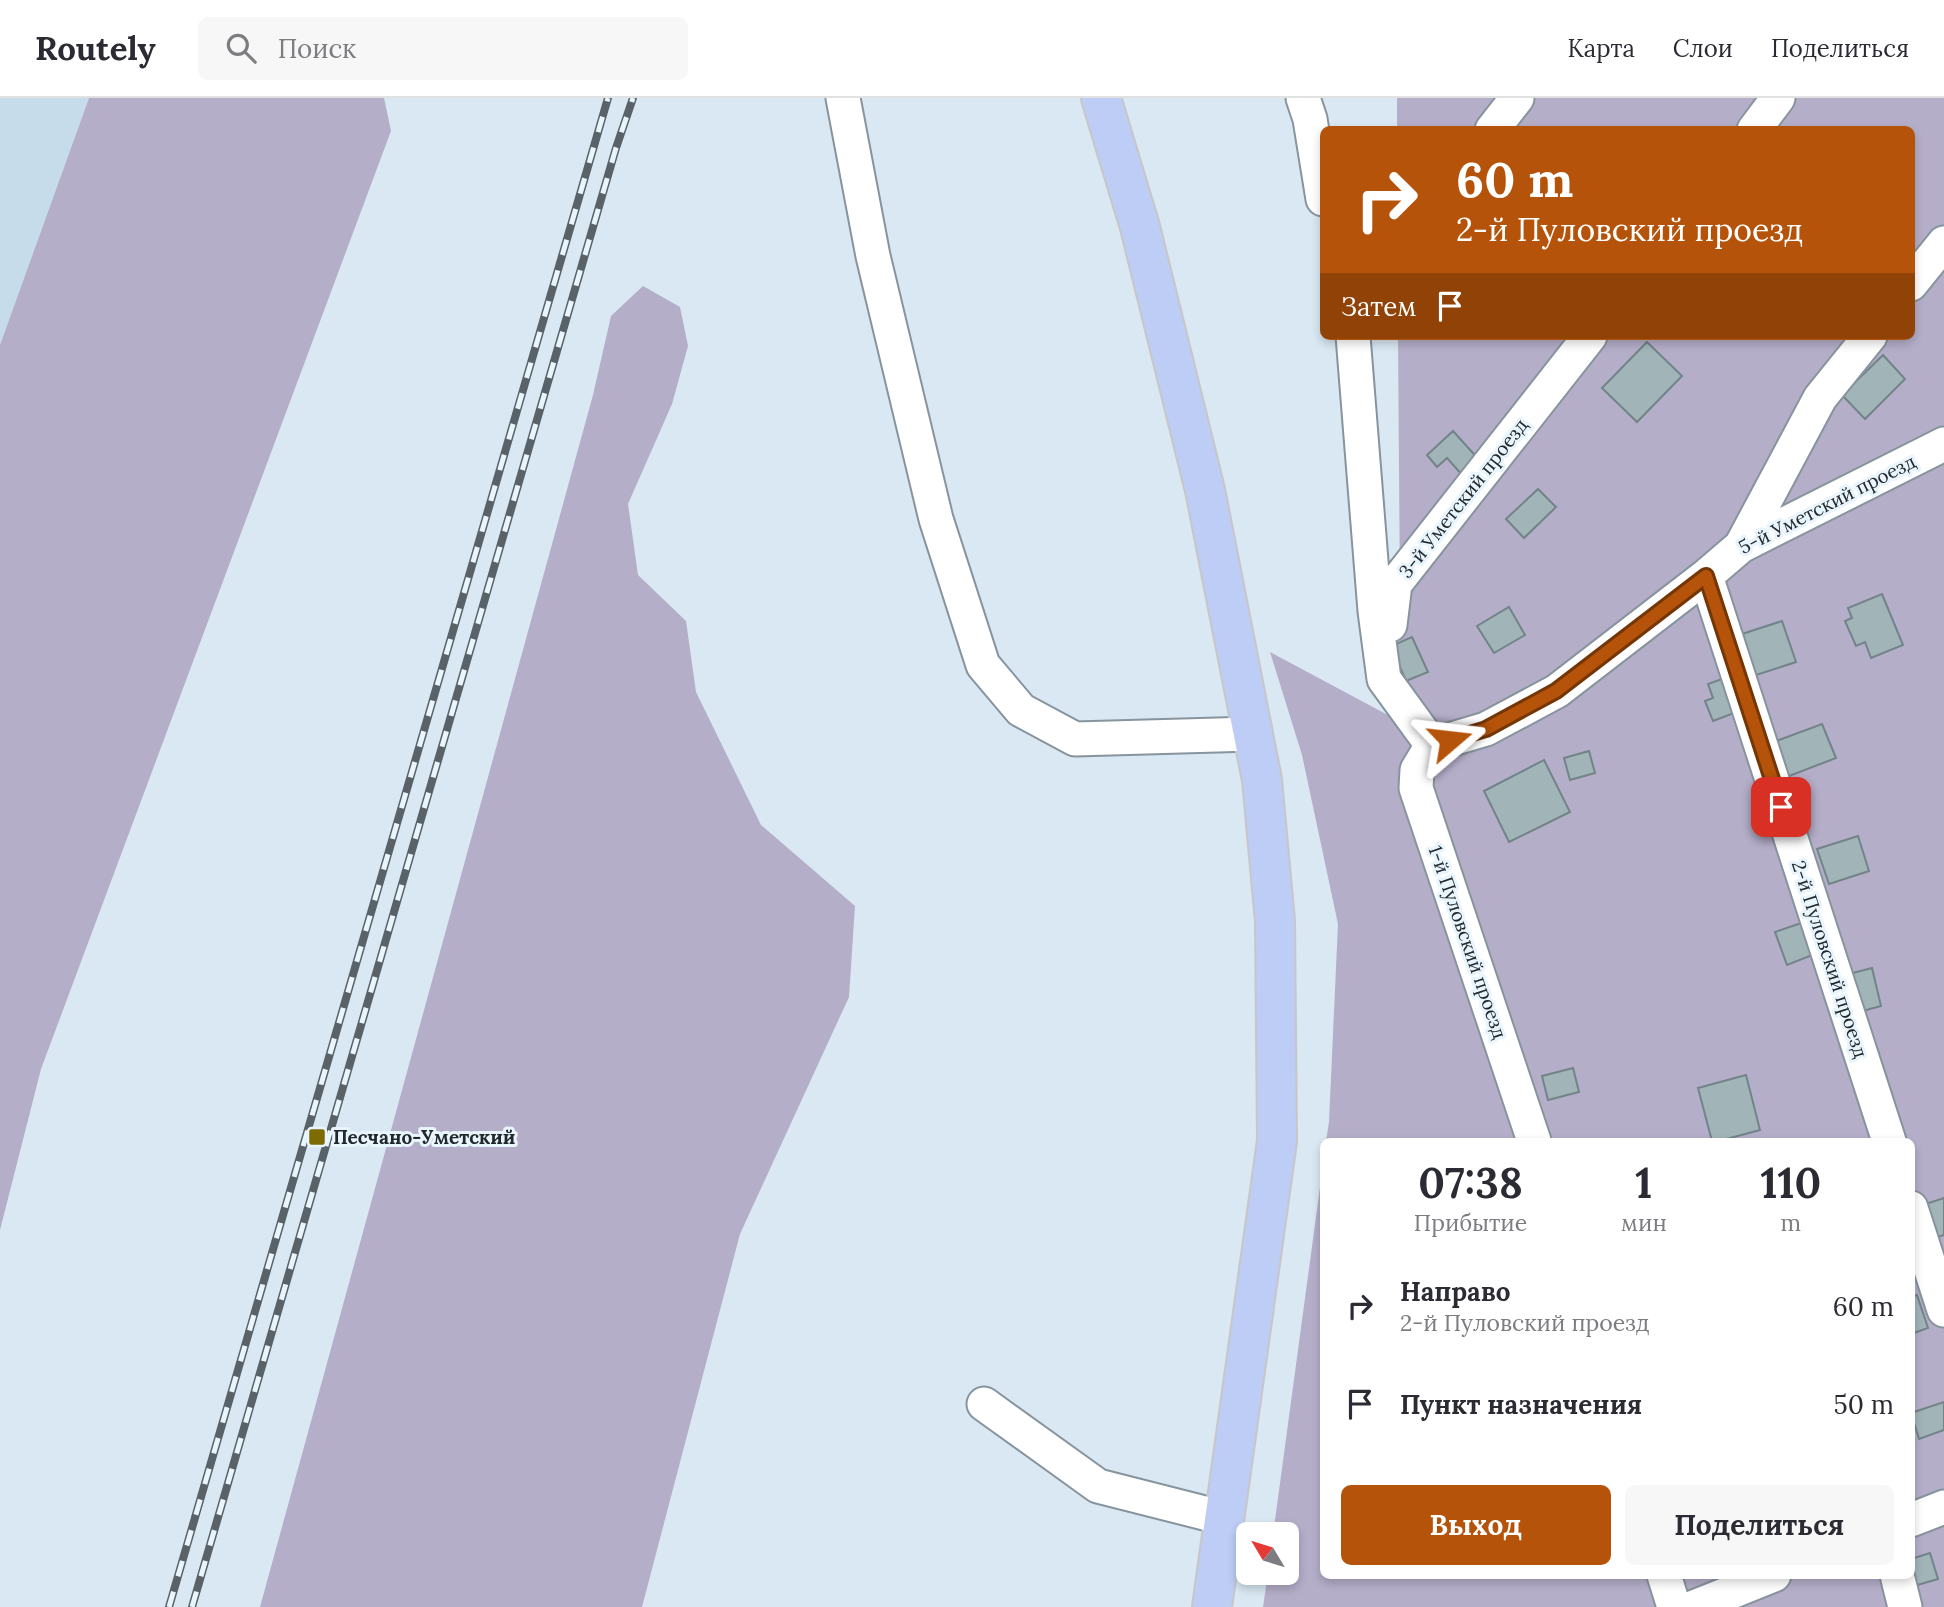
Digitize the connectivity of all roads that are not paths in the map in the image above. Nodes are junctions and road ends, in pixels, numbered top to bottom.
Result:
1 (843, 98) edge
2 (1101, 98) edge
3 (1303, 98) edge
4 (1517, 98) edge
5 (1778, 98) edge
6 (1495, 126) edge
7 (1757, 126) edge
8 (1320, 181) edge
9 (1944, 243) edge
10 (1915, 280) edge
11 (1353, 340) edge
12 (1587, 340) edge
13 (1867, 340) edge
14 (1944, 444) edge
15 (1741, 546) junction
16 (1706, 576) junction
17 (1384, 679) junction
18 (1253, 734) junction
19 (1432, 746) junction
20 (1533, 1138) edge
21 (1888, 1138) edge
22 (1915, 1220) edge
23 (1944, 1310) edge
24 (984, 1404) dead end
25 (1944, 1507) edge
26 (1224, 1518) junction
27 (1915, 1518) edge
28 (1665, 1579) edge
29 (1764, 1579) edge
30 (1898, 1579) edge
31 (1212, 1607) edge
32 (1674, 1607) edge
33 (1694, 1607) edge
34 (1905, 1607) edge

1 - 18 lane
2 - 18 main road
3 - 8 lane
4 - 6 lane
5 - 7 lane
9 - 10 lane
11 - 17 lane
12 - 17 lane, 3-й Уметский проезд
13 - 15 lane
14 - 15 lane, 5-й Уметский проезд
15 - 16 lane, 5-й Уметский проезд
16 - 19 lane, 5-й Уметский проезд
16 - 21 lane, 2-й Пуловский проезд
17 - 19 lane
18 - 26 main road
19 - 20 lane, 1-й Пуловский проезд
22 - 23 lane
24 - 26 lane
25 - 27 lane
26 - 31 main road
28 - 32 lane
29 - 33 lane
30 - 34 lane

